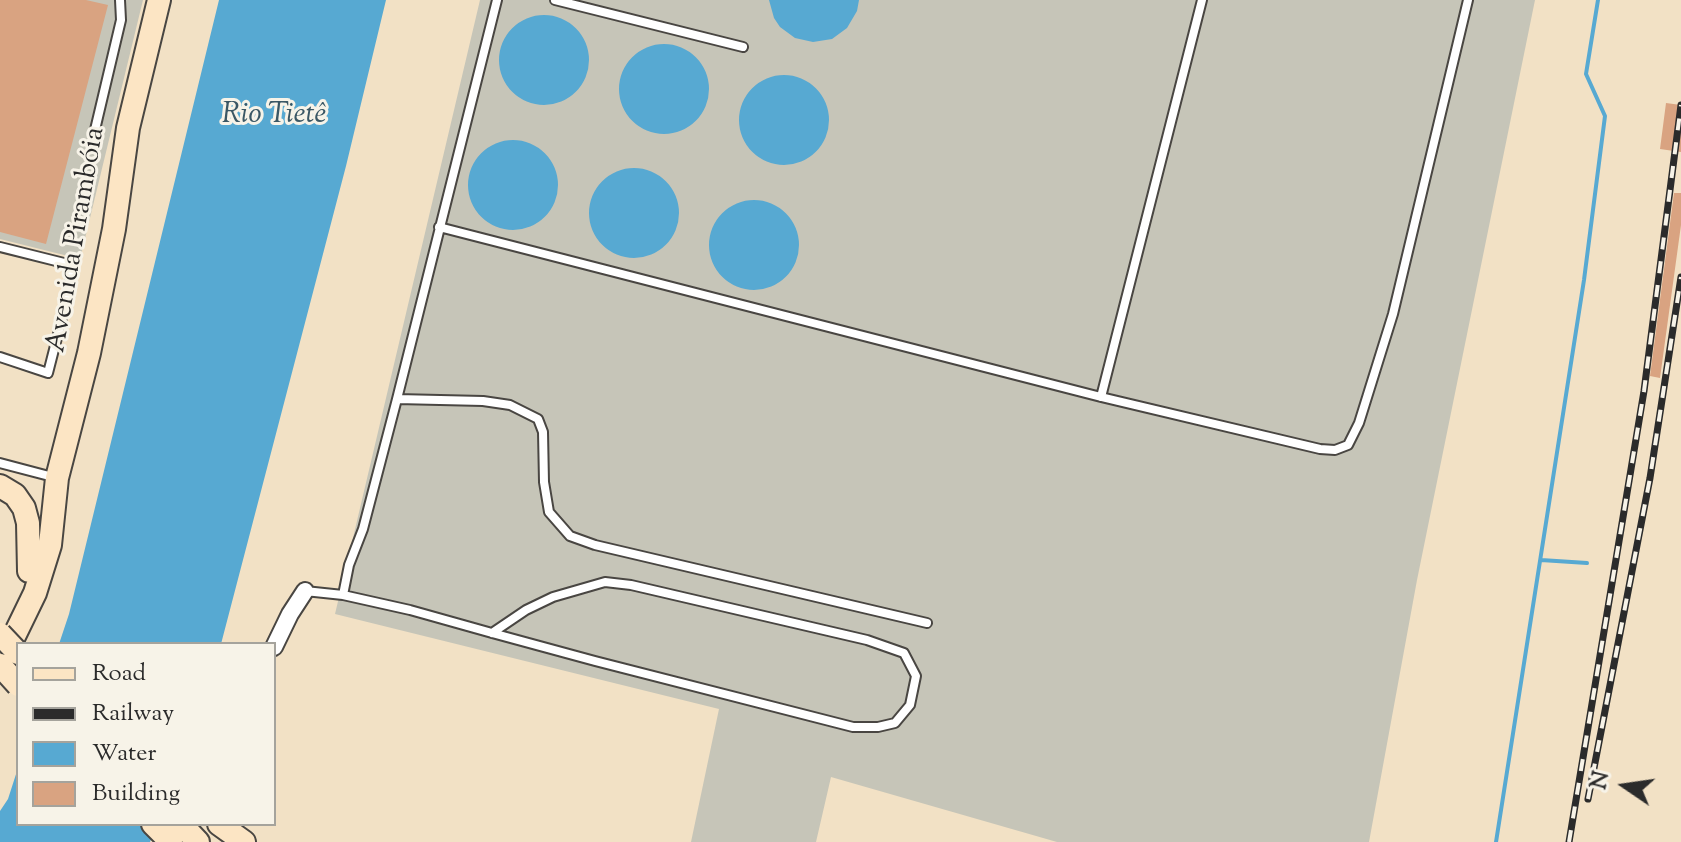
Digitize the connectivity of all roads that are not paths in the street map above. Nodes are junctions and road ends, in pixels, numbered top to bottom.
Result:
1 (120, 0) edge
2 (159, 0) edge
3 (497, 0) edge
4 (555, 0) edge
5 (1202, 0) edge
6 (1468, 0) edge
7 (743, 47) dead end
8 (94, 134) dead end
9 (439, 227) junction
10 (0, 247) edge
11 (0, 357) edge
12 (1101, 397) junction
13 (397, 399) junction
14 (0, 463) edge
15 (56, 484) junction
16 (0, 486) edge
17 (29, 571) junction
18 (305, 591) joint
19 (343, 595) junction
20 (927, 623) dead end
21 (0, 627) edge
22 (492, 633) junction
23 (0, 634) edge
24 (276, 643) edge
25 (16, 651) edge
26 (0, 665) edge
27 (16, 683) edge
28 (155, 826) edge
29 (183, 826) edge
30 (222, 826) edge
31 (171, 842) edge
32 (200, 842) edge
33 (244, 842) edge

1 - 8 lane
2 - 15 main road, Avenida Pirambóia
3 - 9 lane
4 - 7 lane
5 - 12 lane
6 - 12 lane
9 - 12 lane
9 - 13 lane
10 - 11 lane
13 - 19 lane
13 - 20 lane
14 - 15 lane
15 - 17 main road
15 - 26 main road
16 - 17 main road
17 - 21 main road
18 - 19 lane
18 - 24 street
19 - 22 lane
22 - 22 lane
23 - 25 main road, bridge
26 - 27 main road, bridge
28 - 31 main road
29 - 32 main road
30 - 33 main road

